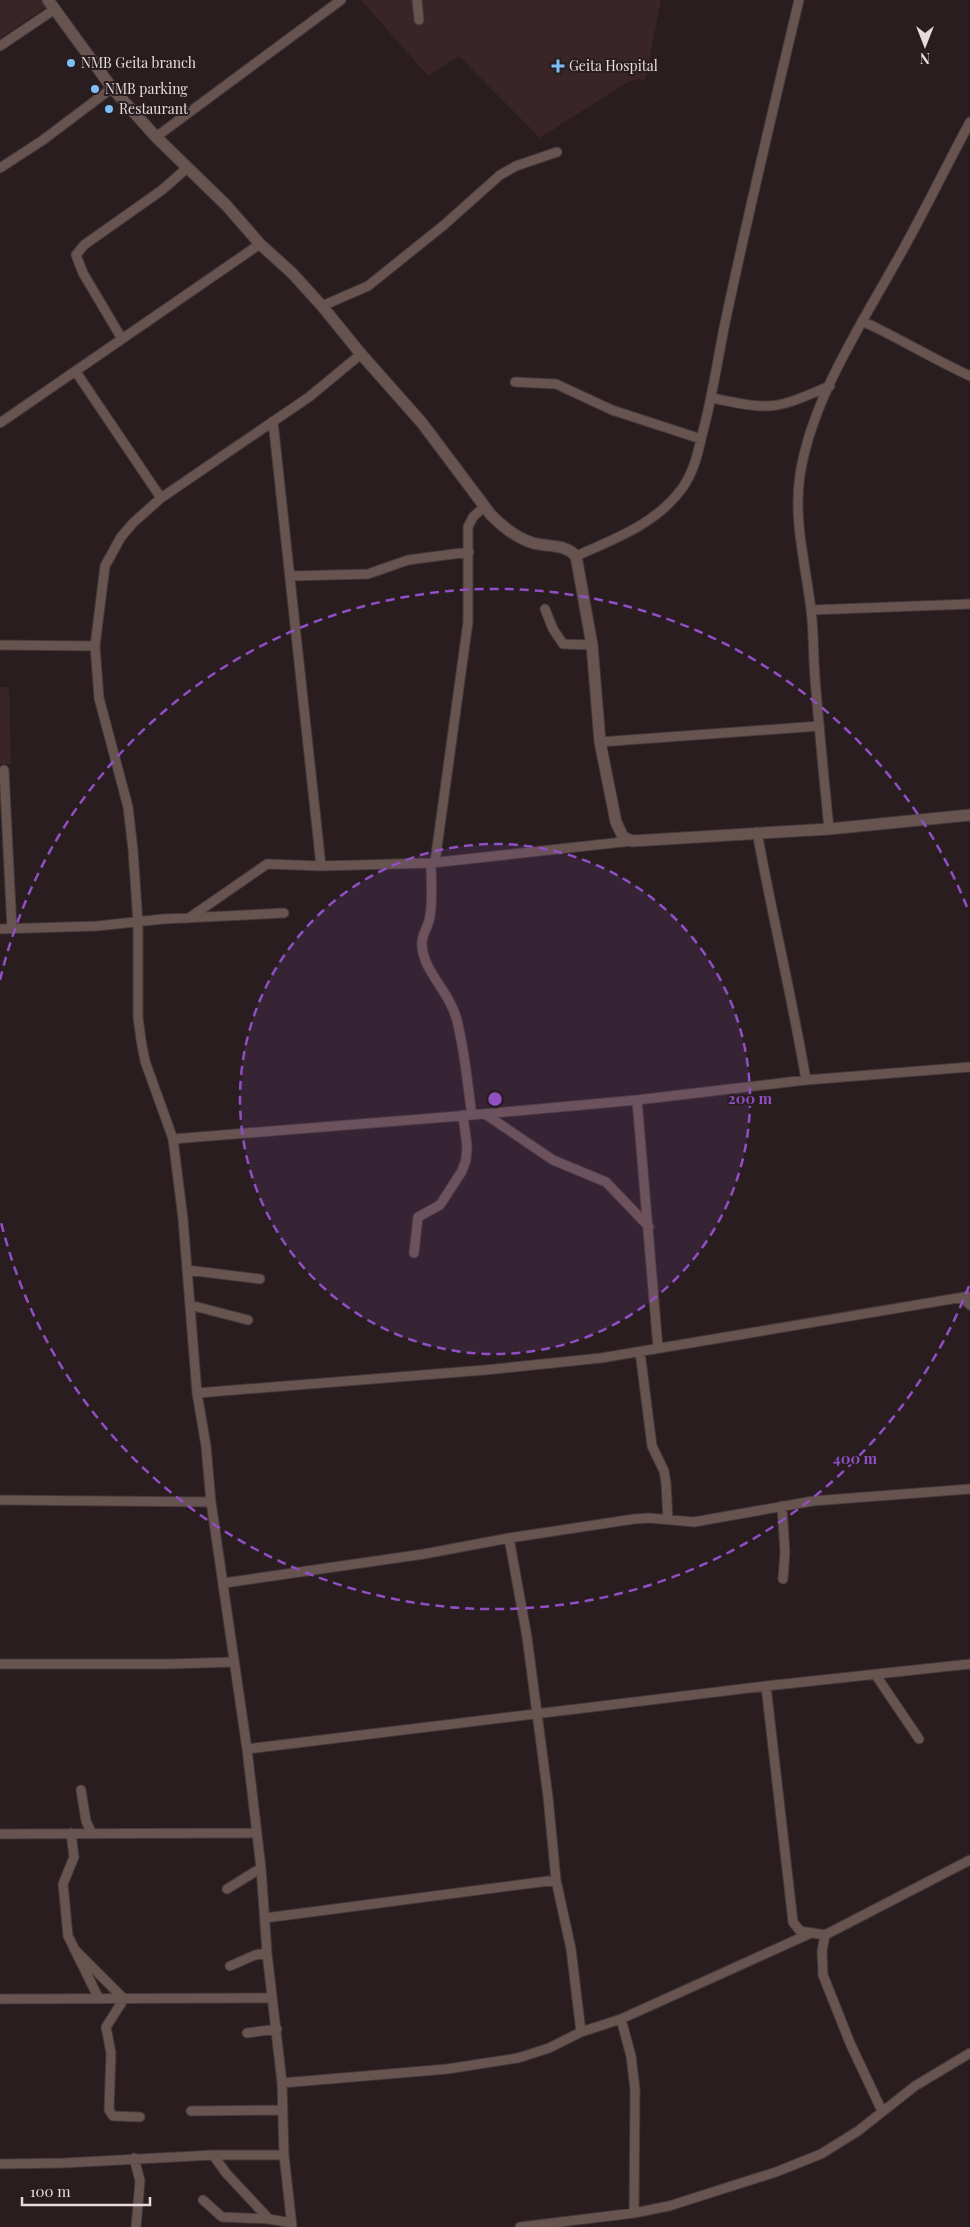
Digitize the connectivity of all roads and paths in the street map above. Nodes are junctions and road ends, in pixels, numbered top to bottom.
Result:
1 (342, 0) edge
2 (417, 0) edge
3 (799, 0) edge
4 (51, 5) edge
5 (418, 20) dead end
6 (0, 46) edge
7 (112, 88) junction
8 (970, 122) edge
9 (156, 137) junction
10 (557, 152) dead end
11 (0, 168) edge
12 (187, 168) junction
13 (260, 244) junction
14 (322, 306) junction
15 (862, 321) junction
16 (122, 338) junction
17 (361, 354) junction
18 (76, 372) junction
19 (970, 376) edge
20 (515, 382) dead end
21 (830, 386) junction
22 (712, 398) junction
23 (273, 421) junction
24 (0, 422) edge
25 (701, 439) junction
26 (161, 498) junction
27 (484, 507) junction
28 (469, 552) junction
29 (576, 556) junction
30 (291, 576) junction
31 (970, 604) edge
32 (545, 609) dead end
33 (811, 610) junction
34 (0, 645) edge
35 (592, 645) junction
36 (95, 646) junction
37 (818, 726) junction
38 (600, 742) junction
39 (4, 770) dead end
40 (970, 815) edge
41 (829, 829) junction
42 (757, 832) junction
43 (632, 841) junction
44 (433, 862) junction
45 (321, 866) junction
46 (284, 913) dead end
47 (189, 918) junction
48 (138, 923) junction
49 (0, 929) edge
50 (12, 929) junction
51 (970, 1067) edge
52 (806, 1080) junction
53 (637, 1100) junction
54 (485, 1114) junction
55 (468, 1115) junction
56 (173, 1138) junction
57 (649, 1227) junction
58 (414, 1253) dead end
59 (186, 1270) junction
60 (260, 1279) dead end
61 (967, 1297) edge
62 (190, 1305) junction
63 (970, 1305) edge
64 (248, 1320) dead end
65 (658, 1348) junction
66 (640, 1352) junction
67 (197, 1394) junction
68 (970, 1489) edge
69 (0, 1500) edge
70 (211, 1502) junction
71 (782, 1506) junction
72 (668, 1520) junction
73 (509, 1538) junction
74 (783, 1579) dead end
75 (224, 1583) junction
76 (234, 1662) junction
77 (0, 1664) edge
78 (970, 1664) edge
79 (875, 1674) junction
80 (766, 1686) junction
81 (538, 1712) junction
82 (919, 1738) dead end
83 (247, 1749) junction
84 (81, 1790) dead end
85 (71, 1833) junction
86 (257, 1833) junction
87 (0, 1834) edge
88 (92, 1834) junction
89 (970, 1860) edge
90 (261, 1868) junction
91 (556, 1880) junction
92 (227, 1889) dead end
93 (265, 1918) junction
94 (809, 1934) junction
95 (825, 1935) junction
96 (74, 1949) junction
97 (267, 1952) junction
98 (230, 1966) dead end
99 (272, 1998) junction
100 (0, 1999) edge
101 (99, 1999) junction
102 (124, 1999) junction
103 (622, 2019) junction
104 (277, 2029) junction
105 (581, 2032) junction
106 (247, 2033) dead end
107 (970, 2053) edge
108 (282, 2083) junction
109 (282, 2110) junction
110 (191, 2111) dead end
111 (882, 2111) junction
112 (140, 2118) dead end
113 (213, 2155) junction
114 (284, 2155) junction
115 (134, 2158) junction
116 (0, 2164) edge
117 (203, 2200) dead end
118 (634, 2213) junction
119 (269, 2219) junction
120 (291, 2225) edge
121 (136, 2227) edge
122 (520, 2227) edge

1 - 9 street
2 - 5 street
3 - 22 street
4 - 6 street
4 - 7 street
7 - 9 street
7 - 11 street
8 - 15 street
9 - 12 street
10 - 14 street
12 - 13 street
12 - 16 street
13 - 14 street
13 - 16 street
14 - 17 street
15 - 19 street
15 - 21 street
16 - 18 street
17 - 23 street
17 - 27 street
18 - 24 street
18 - 26 street
20 - 25 street
21 - 22 street
21 - 33 street
22 - 25 street
23 - 26 street
23 - 30 street
25 - 29 street
26 - 36 street
27 - 28 street
27 - 29 street
28 - 30 street
28 - 44 street
29 - 35 street
30 - 45 street
31 - 33 street
32 - 35 street
33 - 37 street
34 - 36 street
35 - 38 street
36 - 48 street
37 - 38 street
37 - 41 street
38 - 43 street
39 - 50 street
40 - 41 street
41 - 42 street
42 - 43 street
42 - 52 street
43 - 44 street
44 - 45 street
44 - 55 street
45 - 47 street
46 - 47 street
47 - 48 street
48 - 50 street
48 - 56 street
49 - 50 street
51 - 52 street
52 - 53 street
53 - 54 street
53 - 57 street
54 - 55 street
54 - 57 street
55 - 56 street
55 - 58 street
56 - 59 street
57 - 65 street
59 - 60 street
59 - 62 street
61 - 63 street
61 - 65 street
62 - 64 street
62 - 67 street
65 - 66 street
66 - 67 street
66 - 72 street
67 - 70 street
68 - 71 street
69 - 70 street
70 - 75 street
71 - 72 street
71 - 74 street
72 - 73 street
73 - 75 street
73 - 81 street
75 - 76 street
76 - 77 street
76 - 83 street
78 - 79 street
79 - 80 street
79 - 82 street
80 - 81 street
80 - 94 street
81 - 83 street
81 - 91 street
83 - 86 street
84 - 88 street
85 - 87 street
85 - 88 street
85 - 96 street
86 - 88 street
86 - 90 street
89 - 95 street
90 - 92 street
90 - 93 street
91 - 93 street
91 - 105 street
93 - 97 street
94 - 95 street
94 - 103 street
95 - 111 street
96 - 101 street
96 - 102 street
97 - 98 street
97 - 99 street
99 - 102 street
99 - 104 street
100 - 101 street
101 - 102 street
102 - 112 street
103 - 105 street
103 - 118 street
104 - 106 street
104 - 108 street
105 - 108 street
107 - 111 street
108 - 109 street
109 - 110 street
109 - 114 street
111 - 118 street
113 - 114 street
113 - 115 street
113 - 119 street
114 - 120 street
115 - 116 street
115 - 121 street
117 - 119 street
118 - 122 street
119 - 120 street

